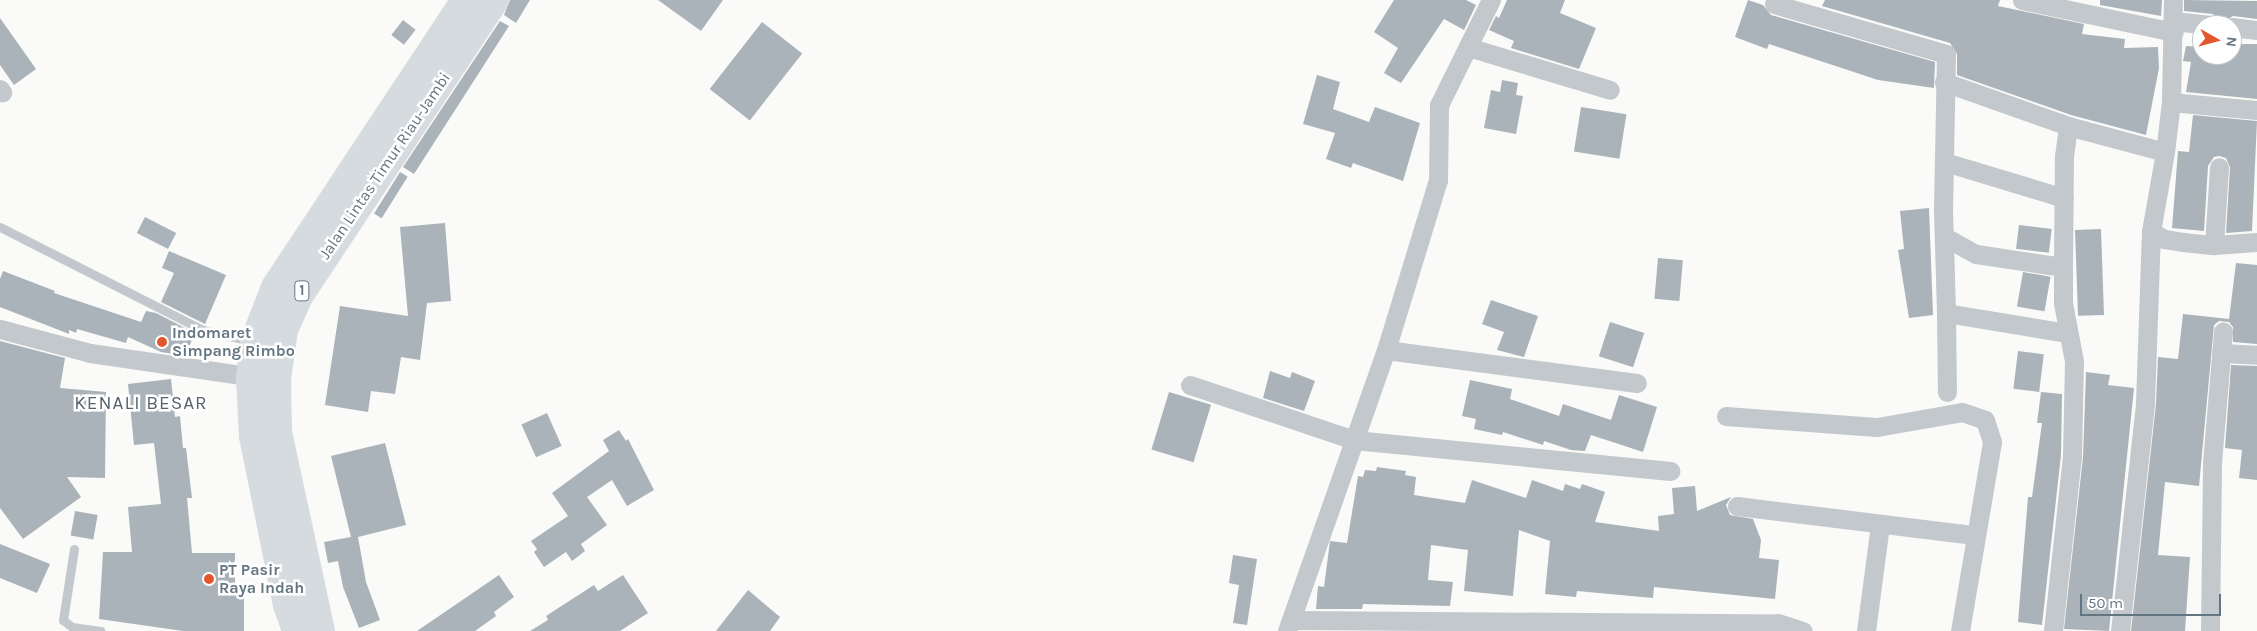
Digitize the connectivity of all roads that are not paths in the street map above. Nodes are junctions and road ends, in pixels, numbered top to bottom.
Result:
1 (464, 0) edge
2 (495, 0) edge
3 (1490, 0) edge
4 (2022, 0) edge
5 (2173, 0) edge
6 (1774, 4) dead end
7 (2192, 26) edge
8 (2174, 27) junction
9 (2242, 28) edge
10 (2257, 30) edge
11 (1468, 47) junction
12 (447, 49) junction
13 (1944, 82) junction
14 (1610, 90) dead end
15 (2171, 102) junction
16 (2257, 110) edge
17 (2068, 126) junction
18 (2165, 152) junction
19 (1945, 162) junction
20 (2219, 166) dead end
21 (2064, 198) junction
22 (0, 228) edge
23 (2151, 231) junction
24 (1945, 237) junction
25 (2257, 242) edge
26 (2214, 245) junction
27 (2064, 267) junction
28 (1946, 313) junction
29 (0, 329) edge
30 (2223, 330) dead end
31 (2067, 333) junction
32 (254, 341) junction
33 (1386, 350) junction
34 (2221, 353) junction
35 (2257, 355) edge
36 (250, 378) junction
37 (277, 379) junction
38 (1637, 383) dead end
39 (1190, 385) dead end
40 (1947, 392) dead end
41 (1726, 416) dead end
42 (1354, 440) junction
43 (1670, 470) dead end
44 (1737, 506) dead end
45 (1880, 524) junction
46 (1974, 535) junction
47 (74, 549) dead end
48 (287, 605) junction
49 (1289, 626) edge
50 (101, 631) edge
51 (273, 631) edge
52 (296, 631) edge
53 (321, 631) edge
54 (1803, 631) edge
55 (1866, 631) edge
56 (1960, 631) edge
57 (2053, 631) edge
58 (2120, 631) edge
59 (2210, 631) edge

1 - 12 highway, Jalan Lintas Timur Riau-Jambi / 1
2 - 12 highway, Jalan Lintas Timur Riau-Jambi / 1
3 - 11 street
4 - 8 street
5 - 8 street
6 - 13 street
7 - 8 street
8 - 15 street
9 - 10 street
11 - 14 street
11 - 33 street
12 - 32 highway, Jalan Lintas Timur Riau-Jambi / 1
12 - 37 highway, Jalan Lintas Timur Riau-Jambi / 1
13 - 17 street
13 - 19 street
15 - 16 street
15 - 18 street
17 - 18 street
17 - 21 street
18 - 23 street
19 - 21 street
19 - 24 street
20 - 26 street
21 - 27 street
22 - 32 lane
23 - 26 street
23 - 58 street
24 - 27 street
24 - 28 street
25 - 26 street
27 - 31 street
28 - 31 street
28 - 40 street
29 - 36 street
30 - 34 street
31 - 57 street
32 - 36 highway, Jalan Lintas Timur Riau-Jambi / 1
33 - 38 street
33 - 42 street
34 - 35 street
34 - 59 street
36 - 37 street
36 - 48 highway, Jalan Lintas Timur Riau-Jambi / 1
37 - 53 highway, Jalan Lintas Timur Riau-Jambi / 1
39 - 42 street
41 - 46 street
42 - 43 street
42 - 49 street
44 - 45 street
45 - 46 street
45 - 55 street
46 - 56 street
47 - 50 lane
48 - 51 highway
48 - 52 highway, Jalan Lintas Timur Riau-Jambi / 1
49 - 54 street

